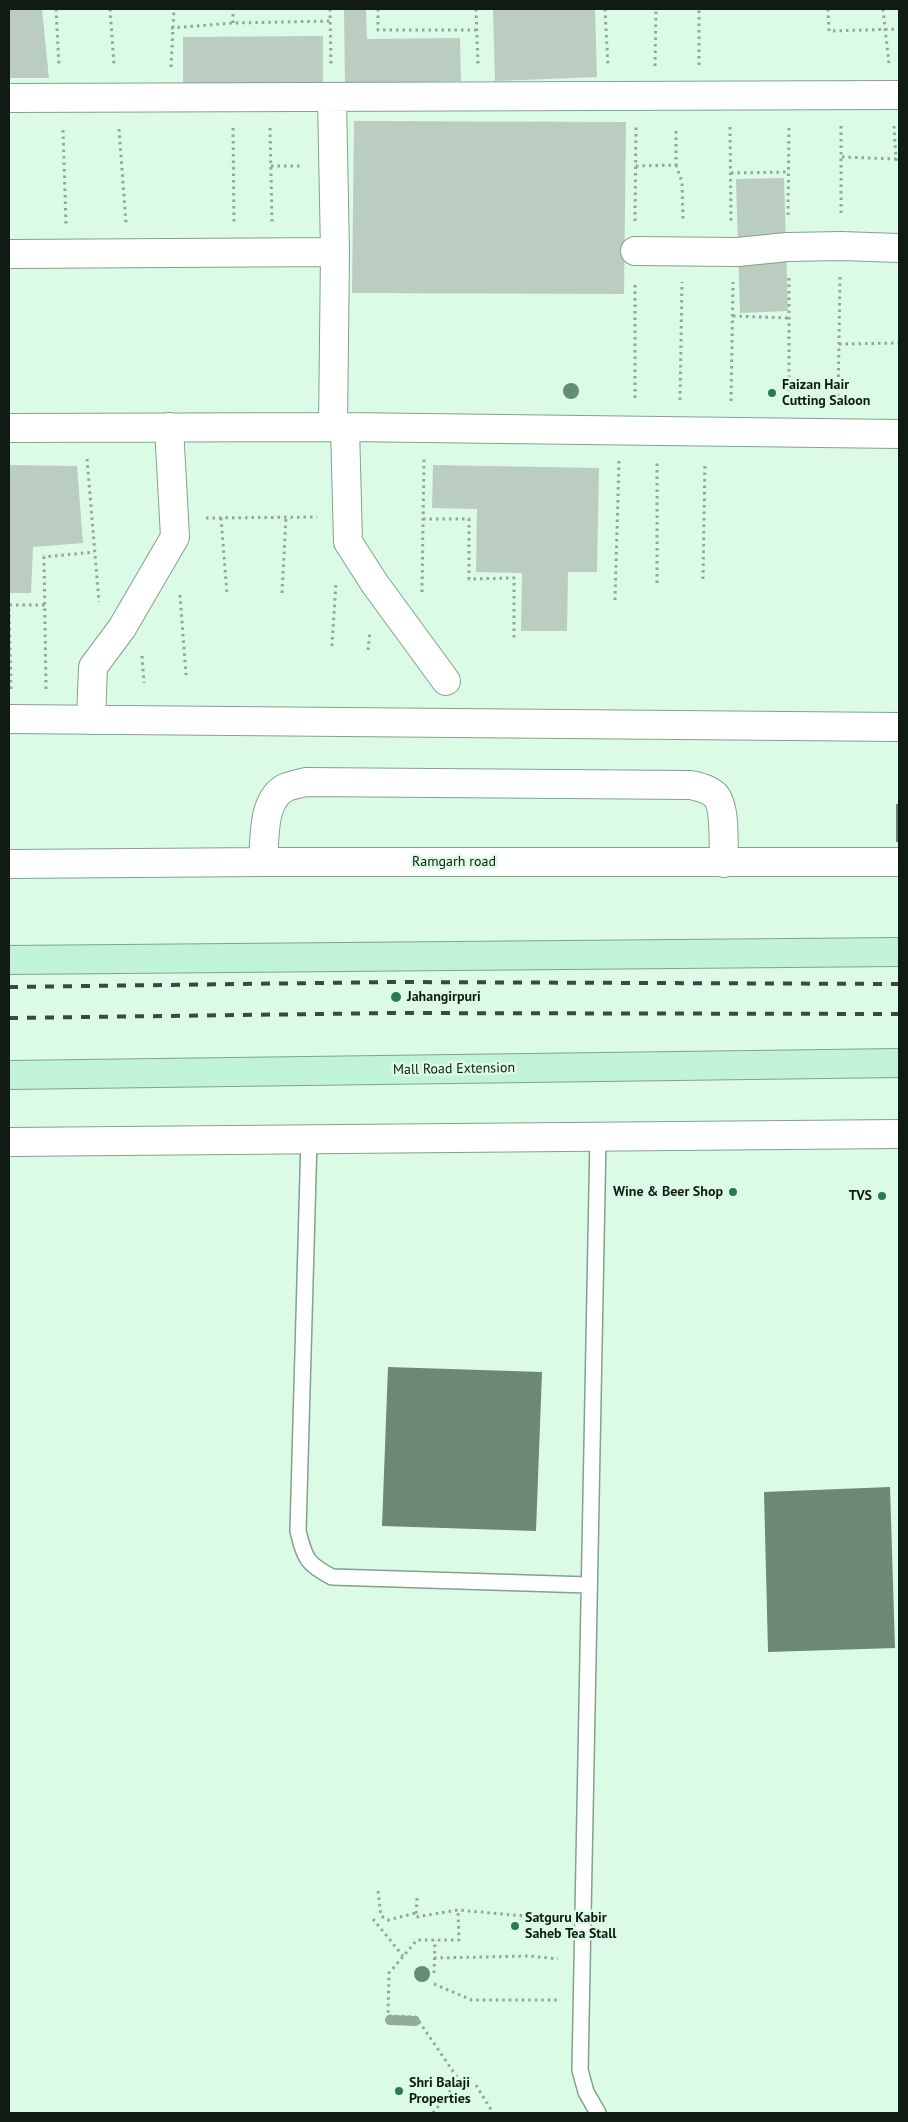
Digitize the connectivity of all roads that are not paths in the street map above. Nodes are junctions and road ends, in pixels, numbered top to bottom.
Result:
1 (895, 95) edge
2 (332, 97) junction
3 (9, 98) edge
4 (899, 248) edge
5 (635, 251) dead end
6 (335, 252) junction
7 (9, 254) edge
8 (169, 427) junction
9 (339, 427) junction
10 (9, 428) edge
11 (899, 434) edge
12 (446, 681) dead end
13 (10, 720) edge
14 (92, 720) junction
15 (899, 728) edge
16 (263, 862) junction
17 (899, 862) edge
18 (724, 863) junction
19 (9, 864) edge
20 (899, 952) edge
21 (9, 960) edge
22 (899, 1063) edge
23 (9, 1075) edge
24 (899, 1134) edge
25 (598, 1137) junction
26 (309, 1139) junction
27 (9, 1142) edge
28 (589, 1585) junction
29 (598, 2113) edge

1 - 2 street
2 - 3 street
2 - 6 street
4 - 5 street
6 - 7 street
6 - 9 street
8 - 9 street
8 - 10 street
8 - 14 street
9 - 11 street
9 - 12 street
13 - 14 street
14 - 15 street
16 - 18 street, Ramgarh road
16 - 18 street
16 - 19 street, Ramgarh road
17 - 18 street, Ramgarh road
20 - 21 main road
22 - 23 main road, Mall Road Extension
24 - 25 street
25 - 26 street
25 - 28 lane
26 - 27 street
26 - 28 lane
28 - 29 lane

